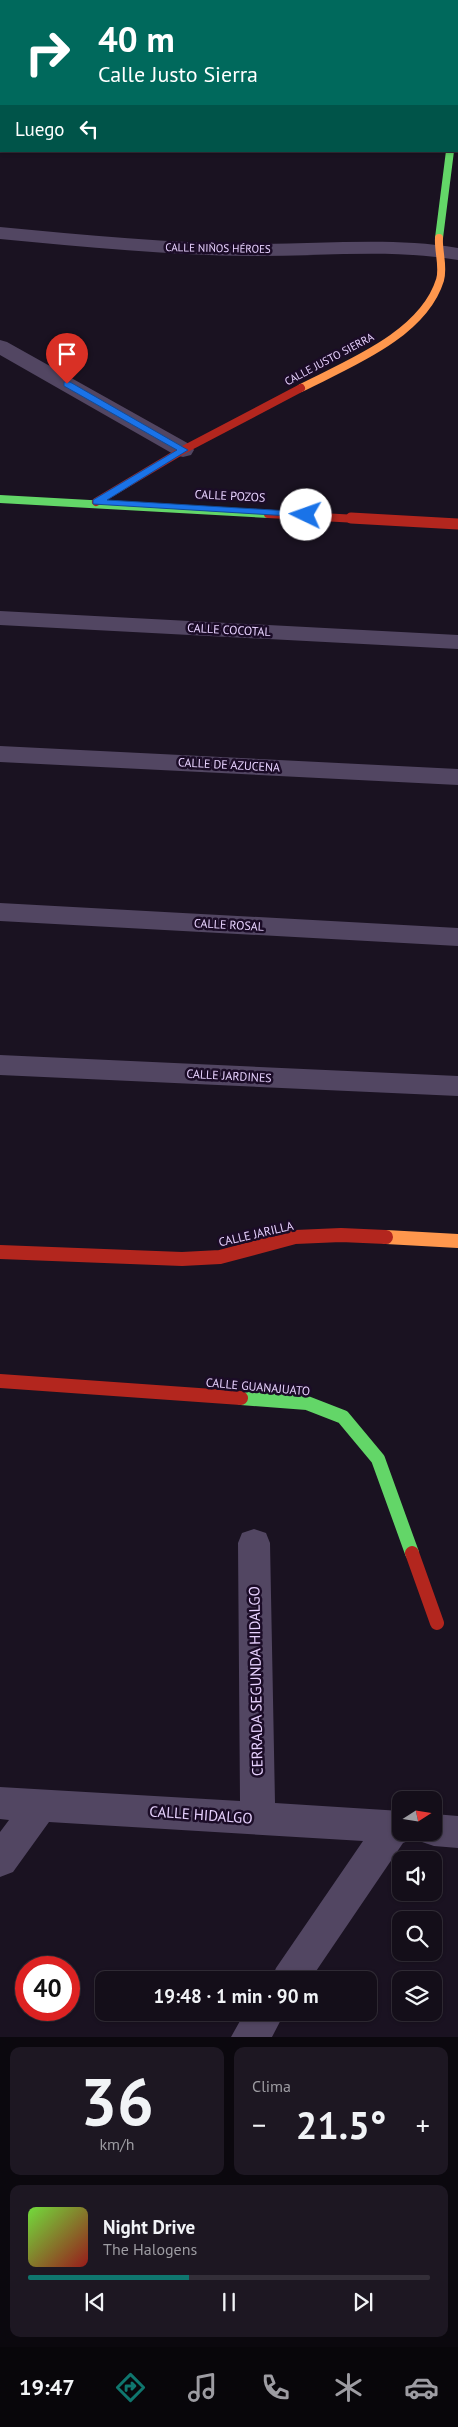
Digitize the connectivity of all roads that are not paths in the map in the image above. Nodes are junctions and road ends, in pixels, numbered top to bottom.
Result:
1 (450, 152) edge
2 (0, 233) edge
3 (437, 250) junction
4 (458, 254) edge
5 (0, 346) edge
6 (184, 450) junction
7 (0, 499) edge
8 (96, 502) junction
9 (458, 524) edge
10 (0, 618) edge
11 (458, 642) edge
12 (0, 754) edge
13 (458, 777) edge
14 (0, 912) edge
15 (458, 937) edge
16 (0, 1065) edge
17 (458, 1086) edge
18 (458, 1241) edge
19 (0, 1252) edge
20 (0, 1381) edge
21 (254, 1543) dead end
22 (437, 1623) dead end
23 (0, 1803) edge
24 (42, 1804) junction
25 (258, 1819) junction
26 (392, 1827) edge
27 (442, 1831) edge
28 (458, 1832) edge
29 (392, 1834) edge
30 (0, 1860) edge
31 (295, 1971) edge
32 (261, 2021) edge
33 (250, 2037) edge

1 - 3 street, CALLE JUSTO SIERRA
2 - 3 street, CALLE NIÑOS HÉROES
3 - 4 street, CALLE NIÑOS HÉROES
3 - 6 street, CALLE JUSTO SIERRA
5 - 6 street
6 - 8 street, CALLE JUSTO SIERRA
7 - 8 street, CALLE POZOS
8 - 9 street, CALLE POZOS
10 - 11 street, CALLE COCOTAL
12 - 13 street, CALLE DE AZUCENA
14 - 15 street, CALLE ROSAL
16 - 17 street, CALLE JARDINES
18 - 19 street, CALLE JARILLA
20 - 22 street, CALLE GUANAJUATO
21 - 25 street, CERRADA SEGUNDA HIDALGO
23 - 24 street, CALLE HIDALGO
24 - 25 street, CALLE HIDALGO
24 - 30 street
25 - 26 street, CALLE HIDALGO
27 - 28 street
29 - 31 street
32 - 33 street

